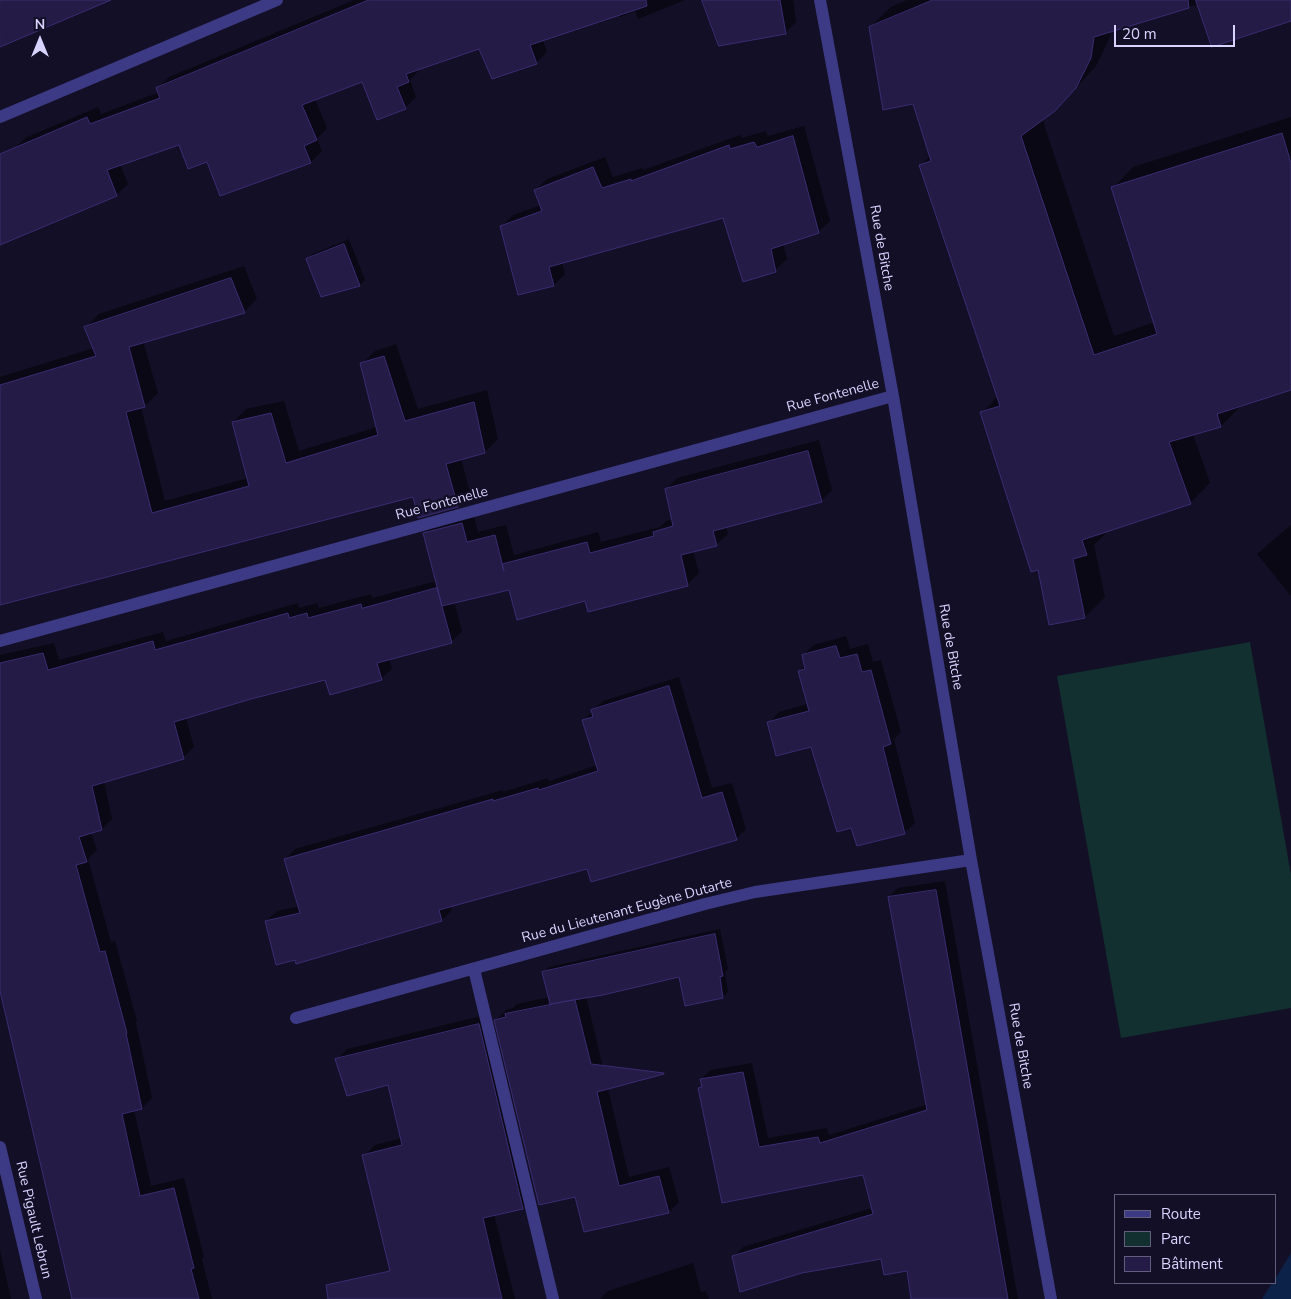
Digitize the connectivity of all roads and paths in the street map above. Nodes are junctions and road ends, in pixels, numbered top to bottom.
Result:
1 (278, 0) edge
2 (820, 0) edge
3 (0, 117) edge
4 (893, 396) junction
5 (0, 641) edge
6 (971, 860) junction
7 (474, 969) junction
8 (296, 1018) dead end
9 (0, 1148) edge
10 (36, 1299) edge
11 (553, 1299) edge
12 (1051, 1299) edge

1 - 3 street
2 - 4 street, Rue de Bitche
4 - 5 street, Rue Fontenelle
4 - 6 street, Rue de Bitche
6 - 7 street, Rue du Lieutenant Eugène Dutarte
6 - 12 street, Rue de Bitche
7 - 8 street, Rue du Lieutenant Eugène Dutarte
7 - 11 street
9 - 10 street, Rue Pigault Lebrun

